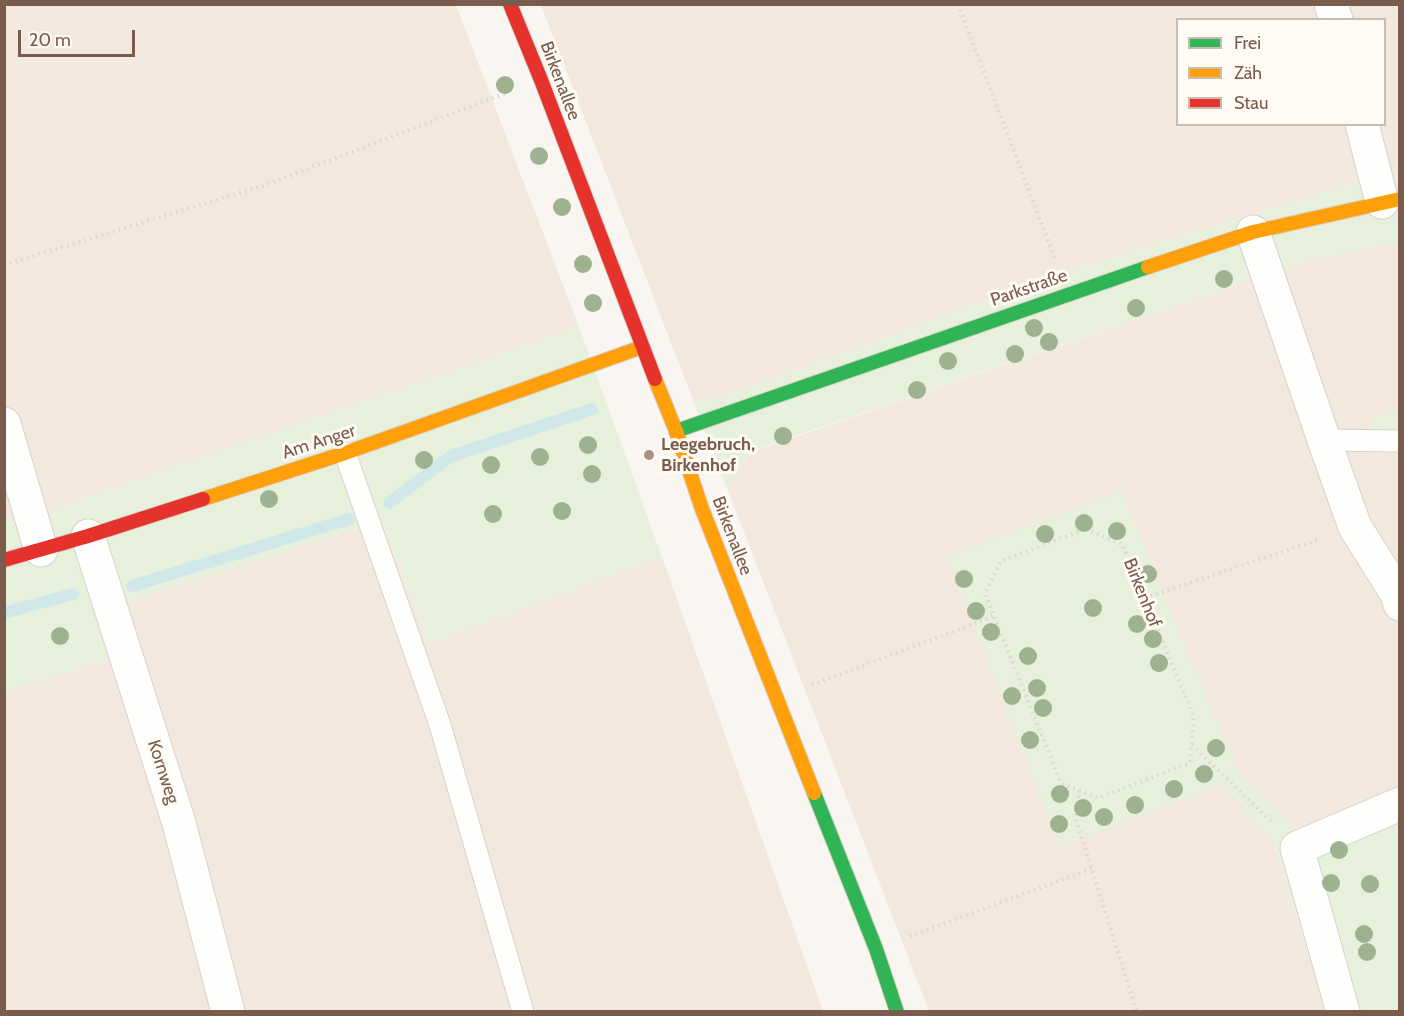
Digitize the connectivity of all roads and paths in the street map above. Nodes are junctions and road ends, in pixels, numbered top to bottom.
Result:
1 (510, 4) edge
2 (958, 4) edge
3 (541, 80) junction
4 (1363, 126) edge
5 (1390, 200) edge
6 (1253, 232) junction
7 (4, 265) edge
8 (1068, 294) junction
9 (642, 347) junction
10 (4, 424) edge
11 (676, 431) junction
12 (1324, 440) junction
13 (1400, 441) edge
14 (345, 453) junction
15 (1355, 527) junction
16 (88, 536) junction
17 (41, 550) junction
18 (4, 560) edge
19 (1399, 597) edge
20 (1144, 598) junction
21 (994, 616) junction
22 (776, 699) junction
23 (1191, 745) junction
24 (1080, 790) junction
25 (1400, 804) edge
26 (1296, 848) junction
27 (1091, 869) junction
28 (876, 949) junction
29 (228, 1011) edge
30 (524, 1011) edge
31 (897, 1011) edge
32 (1137, 1011) edge
33 (1343, 1011) edge

1 - 3 street, Birkenallee
2 - 8 path
3 - 7 path
3 - 9 street, Birkenallee
4 - 5 street
5 - 6 street, Parkstraße
6 - 8 street, Parkstraße
6 - 12 street
8 - 11 street, Parkstraße
9 - 11 street, Birkenallee
9 - 14 street, Am Anger
10 - 17 street
11 - 22 street, Birkenallee
12 - 13 lane
12 - 15 street
14 - 16 street, Am Anger
14 - 30 lane
15 - 19 street
15 - 20 path
16 - 17 street, Am Anger
16 - 29 street, Kornweg
17 - 18 street, Am Anger
20 - 21 path, Birkenhof
20 - 23 path, Birkenhof
21 - 22 path
21 - 24 path, Birkenhof
22 - 28 street, Birkenallee
23 - 24 path, Birkenhof
23 - 26 path
24 - 27 path
25 - 26 street
26 - 33 street
27 - 28 path
27 - 32 path
28 - 31 street, Birkenallee

